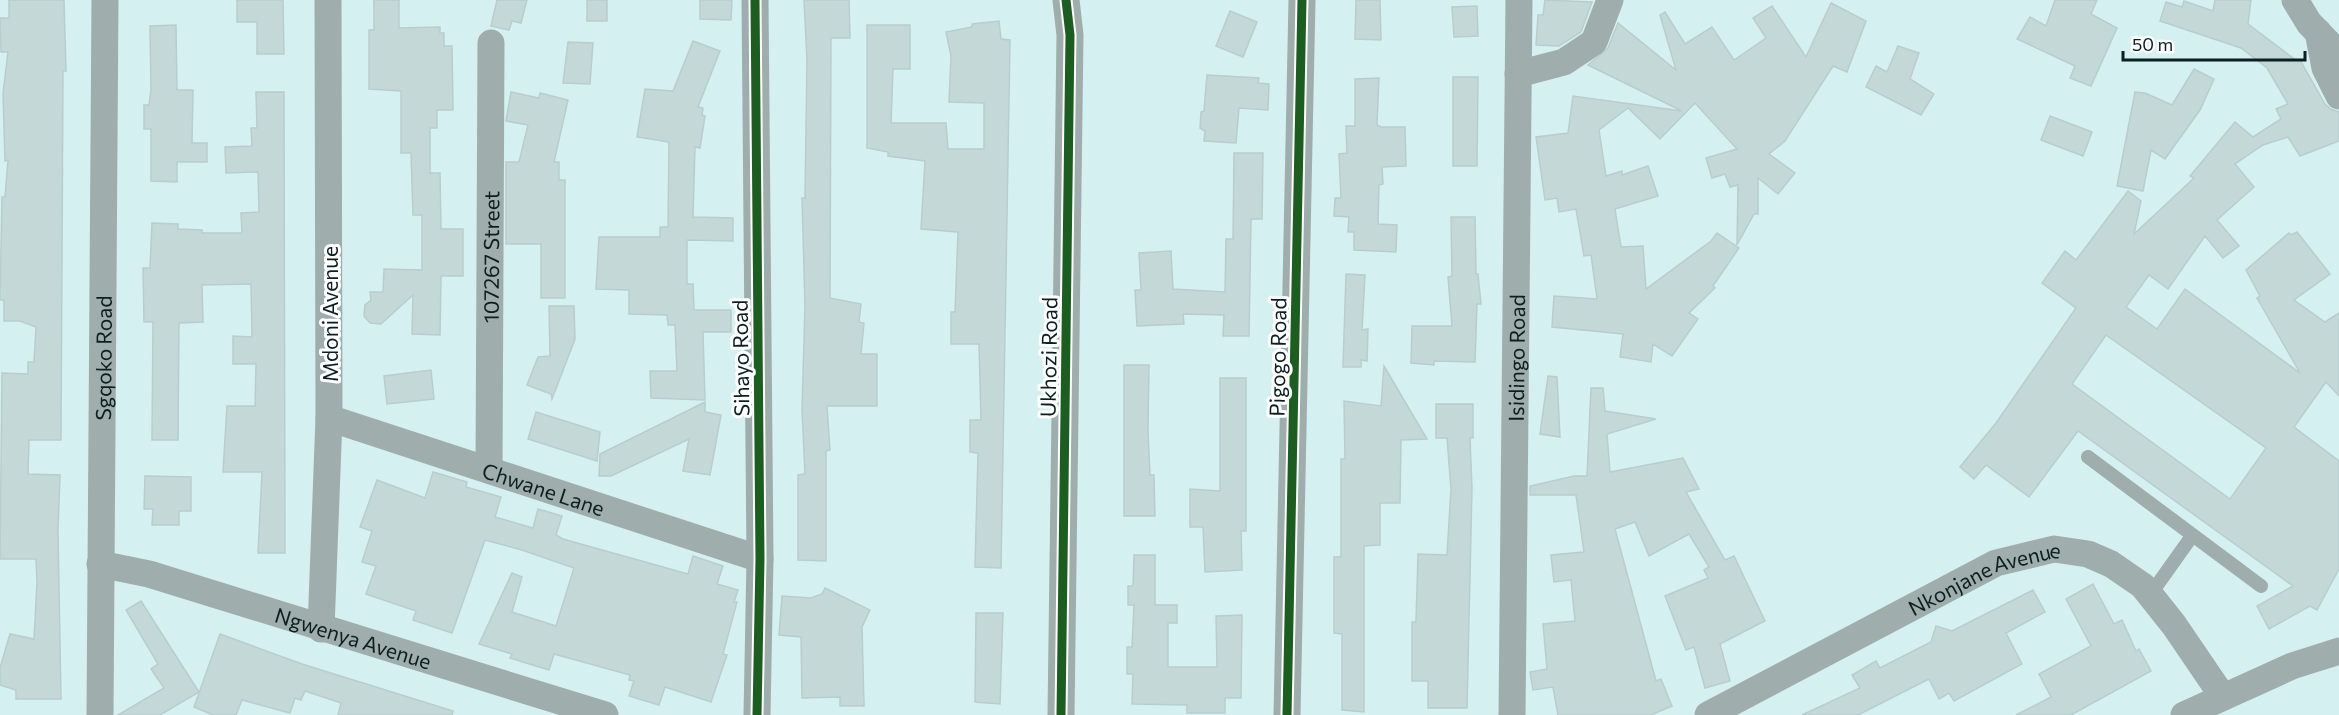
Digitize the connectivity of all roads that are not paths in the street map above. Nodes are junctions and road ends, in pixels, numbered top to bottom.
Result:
1 (105, 0) edge
2 (328, 0) edge
3 (755, 0) edge
4 (1066, 0) edge
5 (1302, 0) edge
6 (1519, 0) edge
7 (1610, 0) edge
8 (2295, 0) edge
9 (2318, 32) junction
10 (491, 43) dead end
11 (2339, 54) edge
12 (1518, 74) junction
13 (2339, 96) edge
14 (329, 417) junction
15 (2088, 457) dead end
16 (489, 470) junction
17 (2192, 536) junction
18 (760, 559) junction
19 (100, 564) junction
20 (2261, 586) dead end
21 (2150, 595) junction
22 (321, 629) junction
23 (2339, 651) edge
24 (2223, 697) junction
25 (100, 715) edge
26 (605, 715) edge
27 (757, 715) edge
28 (1061, 715) edge
29 (1287, 715) edge
30 (1512, 715) edge
31 (1708, 715) edge
32 (2184, 715) edge

1 - 19 street, Sgqoko Road
2 - 14 street, Mdoni Avenue
3 - 18 street, Sihayo Road
4 - 28 street, Ukhozi Road
5 - 29 street, Pigogo Road
6 - 12 street, Isidingo Road
7 - 12 street
8 - 9 street
9 - 11 street
9 - 13 street
10 - 16 street, 107267 Street
12 - 30 street, Isidingo Road
14 - 16 street, Chwane Lane
14 - 22 street, Mdoni Avenue
15 - 17 lane
16 - 18 street, Chwane Lane
17 - 20 lane
17 - 21 lane
18 - 27 street, Sihayo Road
19 - 22 street, Ngwenya Avenue
19 - 25 street, Sgqoko Road
21 - 24 street, Nkonjane Avenue
21 - 31 street, Nkonjane Avenue
22 - 26 street, Ngwenya Avenue
23 - 24 street
24 - 32 street

